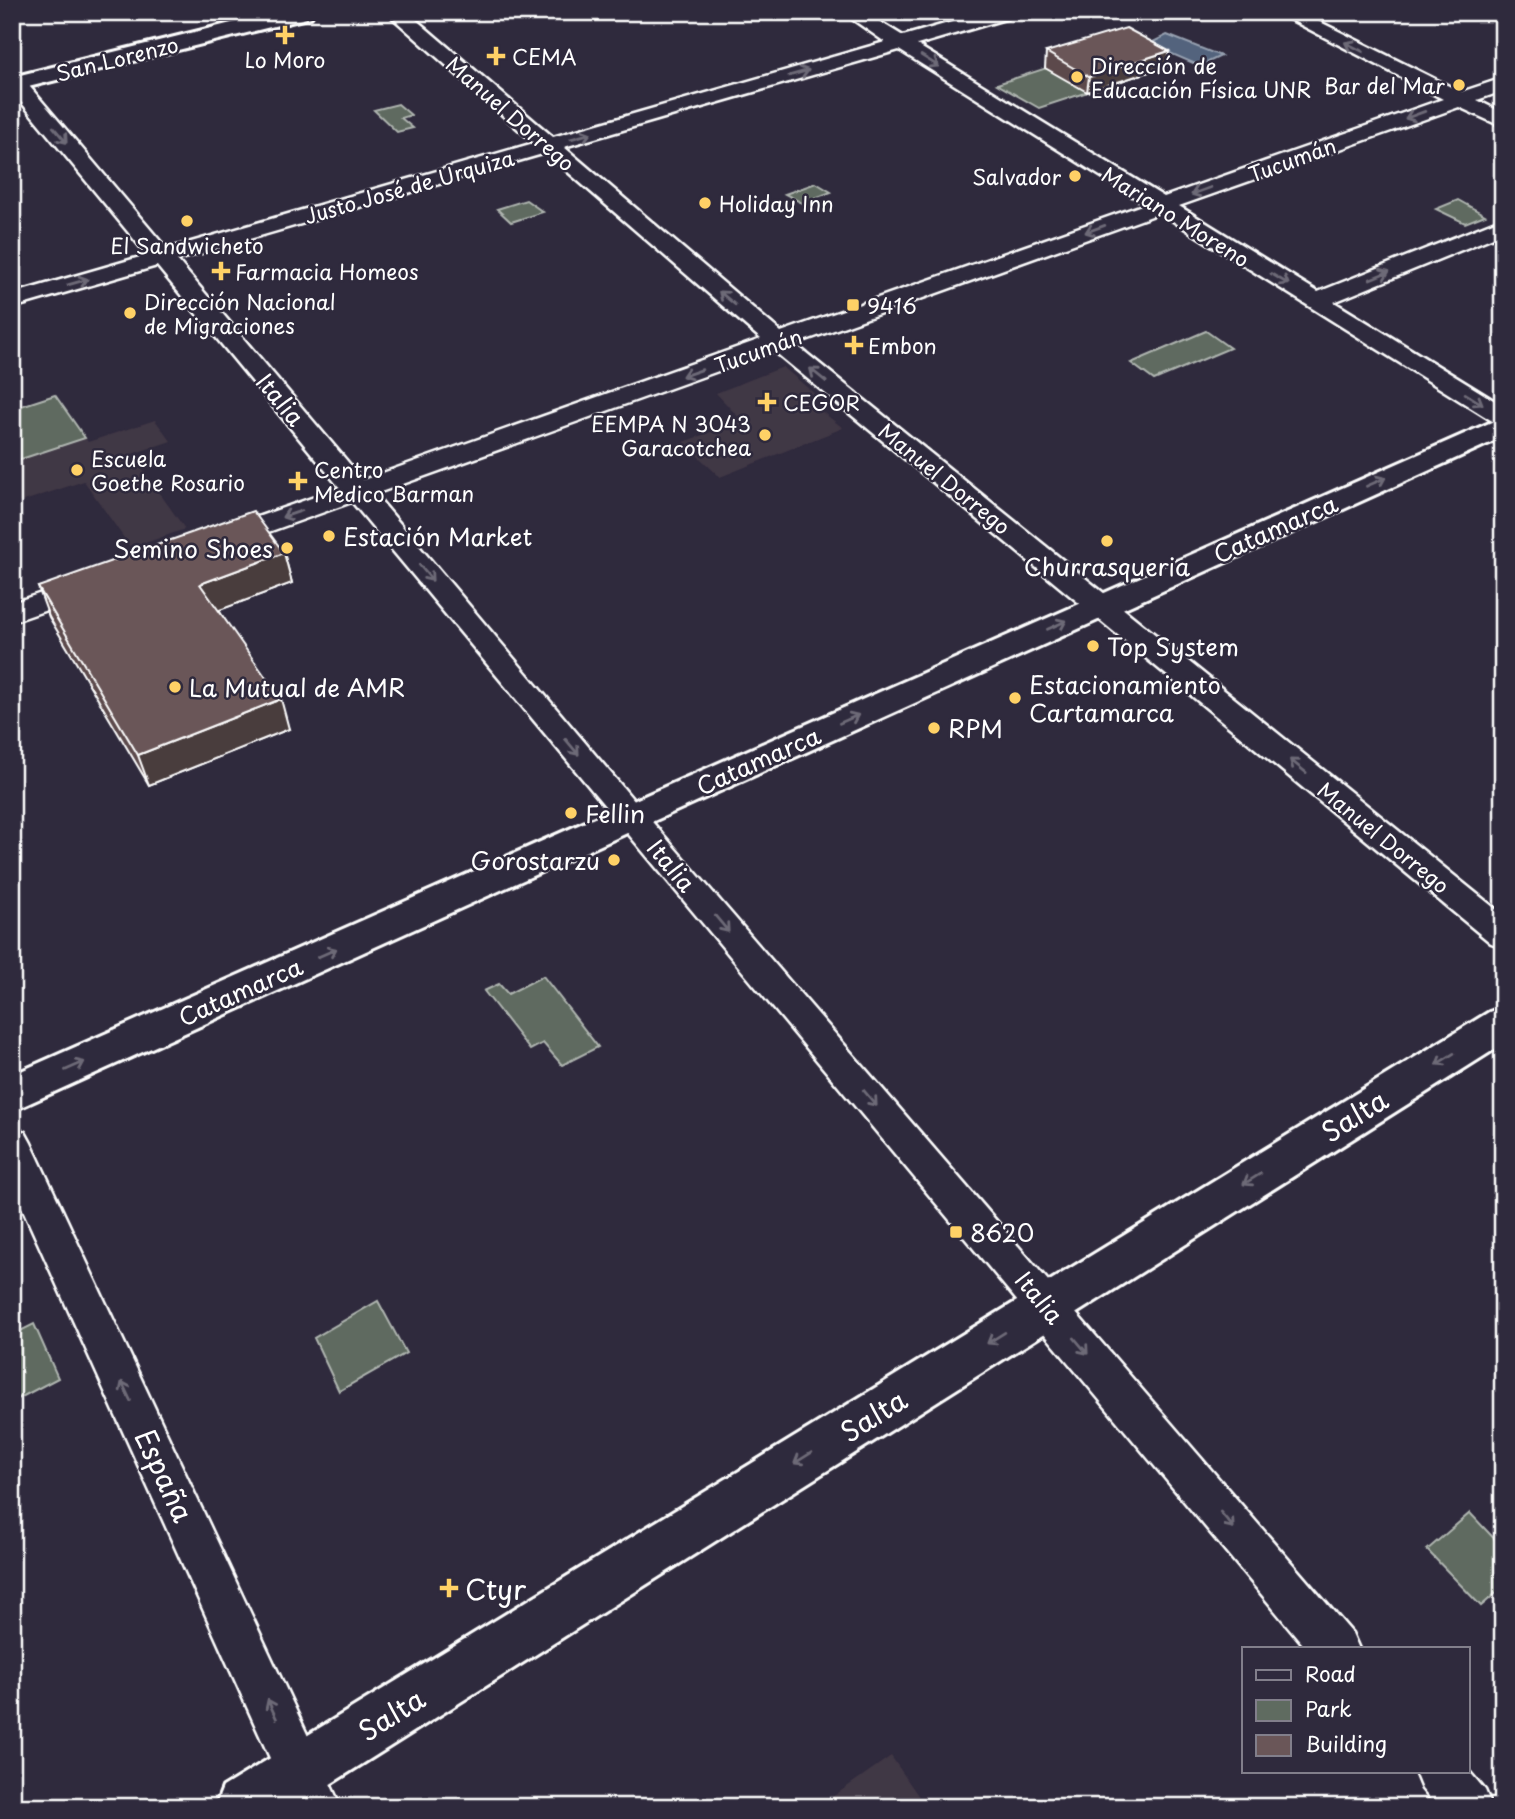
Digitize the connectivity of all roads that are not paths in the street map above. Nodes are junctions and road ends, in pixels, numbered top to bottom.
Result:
1 (303, 12) edge
2 (395, 12) edge
3 (851, 12) edge
4 (1008, 12) edge
5 (1285, 12) edge
6 (901, 43) junction
7 (14, 82) edge
8 (1503, 84) edge
9 (1458, 100) junction
10 (1503, 121) edge
11 (547, 146) junction
12 (1159, 206) junction
13 (1503, 225) edge
14 (162, 257) junction
15 (12, 301) edge
16 (1317, 301) junction
17 (779, 342) junction
18 (1503, 417) edge
19 (1503, 426) edge
20 (358, 491) junction
21 (190, 551) edge
22 (113, 578) edge
23 (1101, 606) junction
24 (12, 613) edge
25 (630, 817) junction
26 (1503, 934) edge
27 (1503, 1023) edge
28 (12, 1094) edge
29 (12, 1143) edge
30 (1048, 1306) junction
31 (1334, 1647) edge
32 (1440, 1773) edge
33 (309, 1789) edge
34 (243, 1807) edge
35 (1468, 1807) edge

1 - 7 main road, San Lorenzo
2 - 11 street, Manuel Dorrego
3 - 6 street, Mariano Moreno
4 - 6 street, Justo José de Urquiza
9 -> 5 street
11 -> 6 street, Justo José de Urquiza
6 -> 12 street, Mariano Moreno
7 -> 14 street, Italia
8 - 9 street, Tucumán
9 - 10 street
9 -> 12 street, Tucumán
11 - 14 street, Justo José de Urquiza
17 -> 11 street, Manuel Dorrego
12 -> 16 street, Mariano Moreno
12 -> 17 street, Tucumán
16 -> 13 street
15 -> 14 street, Justo José de Urquiza
14 - 20 street, Italia
16 -> 18 street, Mariano Moreno
17 -> 20 street, Tucumán
23 -> 17 street, Manuel Dorrego
23 -> 19 main road, Catamarca
20 -> 21 street, Tucumán
20 -> 25 street, Italia
22 - 24 street
25 -> 23 main road, Catamarca
26 -> 23 street, Manuel Dorrego
28 -> 25 main road, Catamarca
25 -> 30 street, Italia
27 -> 30 main road, Salta
33 -> 29 street, España
30 -> 31 street, Italia
30 -> 33 main road, Salta
32 - 35 street
33 - 34 main road, Salta

